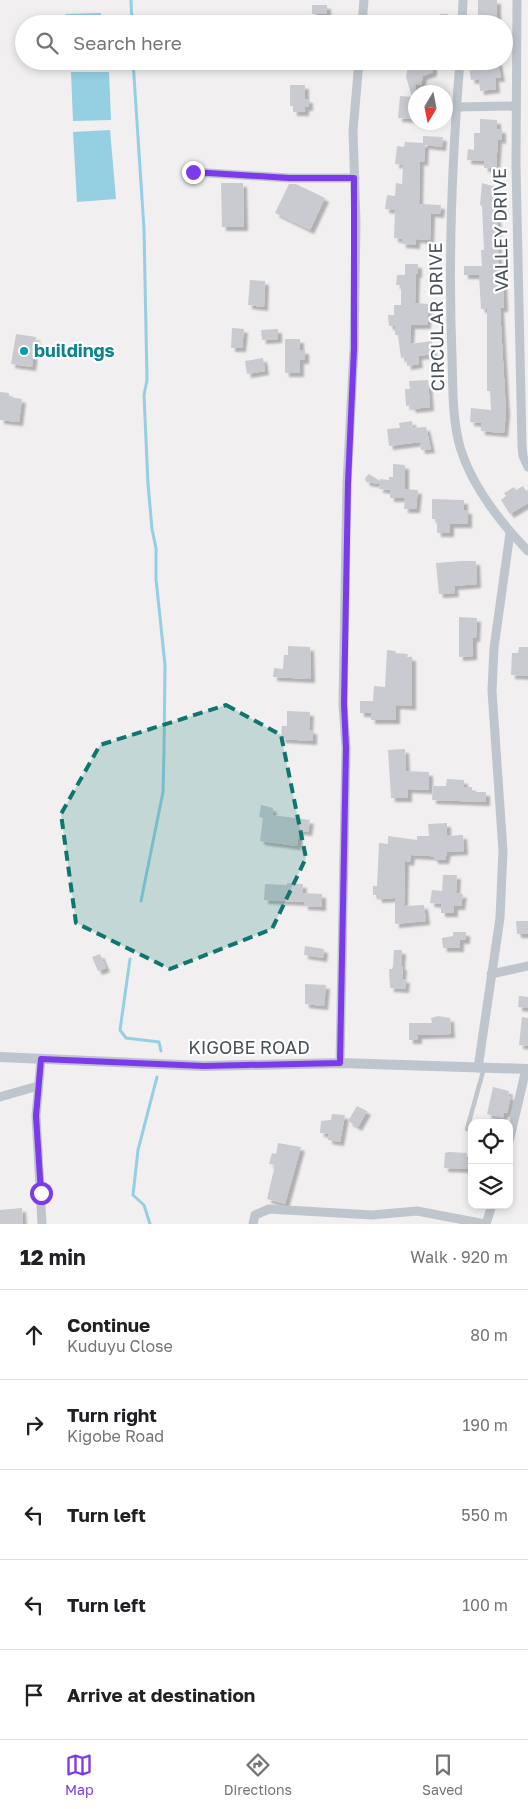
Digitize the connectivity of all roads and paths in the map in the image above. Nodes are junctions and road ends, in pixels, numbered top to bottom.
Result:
1 (364, 0) edge
2 (463, 0) edge
3 (517, 0) edge
4 (363, 15) edge
5 (462, 15) edge
6 (358, 70) edge
7 (459, 70) edge
8 (516, 106) junction
9 (456, 107) junction
10 (193, 172) dead end
11 (354, 178) junction
12 (526, 462) edge
13 (510, 533) junction
14 (528, 551) edge
15 (528, 966) edge
16 (491, 974) junction
17 (0, 1057) edge
18 (41, 1059) junction
19 (340, 1063) junction
20 (481, 1068) junction
21 (527, 1069) edge
22 (38, 1086) junction
23 (0, 1097) edge
24 (513, 1126) edge
25 (467, 1129) dead end
26 (491, 1209) edge
27 (42, 1224) edge
28 (253, 1224) edge
29 (486, 1224) edge

1 - 4 street
2 - 5 street
3 - 8 street, VALLEY DRIVE
6 - 11 street
7 - 9 street, CIRCULAR DRIVE
8 - 9 street
8 - 12 street, VALLEY DRIVE
9 - 13 street, CIRCULAR DRIVE
10 - 11 street
11 - 19 street
13 - 14 street, CIRCULAR DRIVE
13 - 16 street
15 - 16 street
16 - 20 street
17 - 18 street, KIGOBE ROAD
18 - 19 street, KIGOBE ROAD
18 - 22 street
19 - 20 street, KIGOBE ROAD
20 - 21 street, KIGOBE ROAD
20 - 25 lane
21 - 24 street
22 - 23 street
22 - 27 street
26 - 29 street
28 - 29 street

